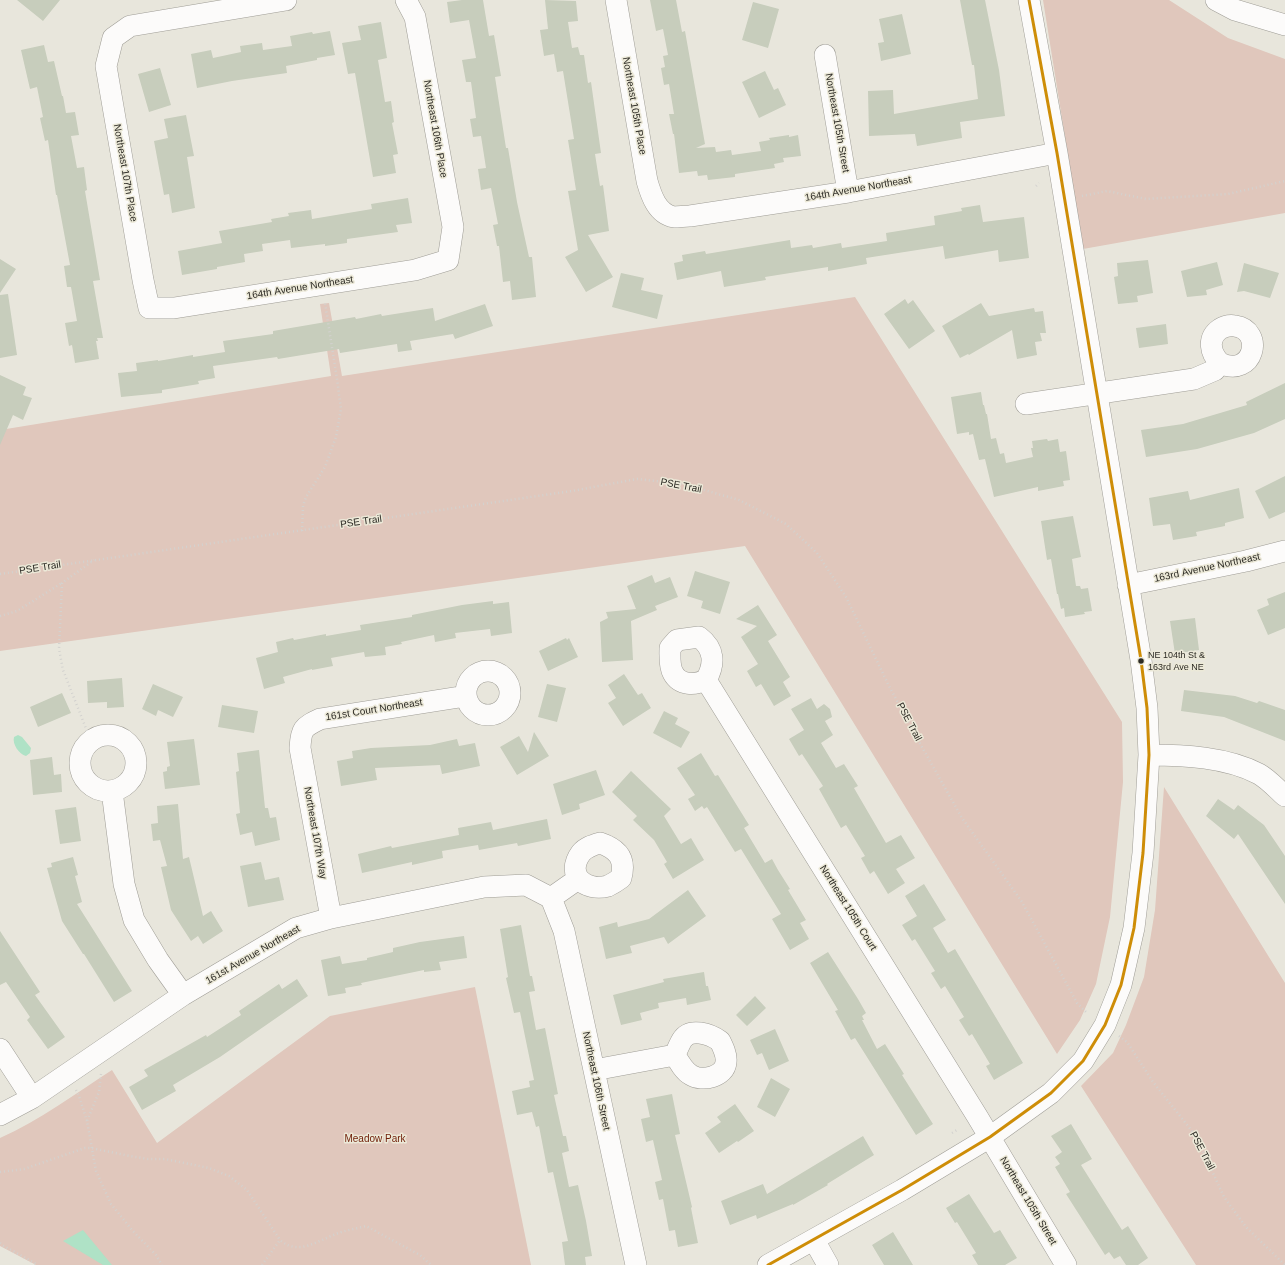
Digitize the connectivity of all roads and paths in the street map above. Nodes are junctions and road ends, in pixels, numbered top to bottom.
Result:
1 (286, 0) edge
2 (406, 0) edge
3 (616, 0) edge
4 (1029, 0) edge
5 (1216, 0) edge
6 (218, 5) edge
7 (1285, 26) edge
8 (825, 55) dead end
9 (1057, 153) junction
10 (1285, 181) edge
11 (1039, 183) dead end
12 (1036, 186) dead end
13 (848, 192) junction
14 (1064, 200) junction
15 (660, 209) joint
16 (448, 260) joint
17 (324, 300) dead end
18 (150, 308) joint
19 (1220, 363) dead end
20 (1096, 394) junction
21 (1026, 404) dead end
22 (302, 531) junction
23 (1285, 551) edge
24 (94, 559) junction
25 (0, 574) edge
26 (62, 583) junction
27 (1128, 585) junction
28 (0, 616) edge
29 (706, 680) dead end
30 (466, 696) dead end
31 (87, 730) dead end
32 (300, 748) joint
33 (1149, 755) junction
34 (112, 791) dead end
35 (1285, 796) edge
36 (578, 879) dead end
37 (552, 898) junction
38 (331, 918) junction
39 (183, 995) junction
40 (1086, 1012) dead end
41 (1119, 1036) dead end
42 (0, 1049) edge
43 (675, 1056) dead end
44 (594, 1070) junction
45 (101, 1073) dead end
46 (32, 1098) junction
47 (0, 1115) edge
48 (87, 1121) junction
49 (957, 1130) dead end
50 (952, 1133) dead end
51 (990, 1137) junction
52 (91, 1148) junction
53 (0, 1172) edge
54 (280, 1240) junction
55 (814, 1240) junction
56 (0, 1242) edge
57 (1285, 1264) edge
58 (38, 1265) edge
59 (162, 1265) edge
60 (262, 1265) edge
61 (431, 1265) edge
62 (636, 1265) edge
63 (768, 1265) edge
64 (828, 1265) edge
65 (1066, 1265) edge

1 - 6 street
2 - 16 street, Northeast 106th Place
3 - 15 street, Northeast 105th Place
4 - 9 street
5 - 7 street
6 - 18 street, Northeast 107th Place
8 - 13 street, Northeast 105th Street
9 - 13 street, 164th Avenue Northeast
9 - 14 street
10 - 14 path
11 - 12 path
13 - 15 street, 164th Avenue Northeast
14 - 20 street
16 - 18 street, 164th Avenue Northeast
17 - 22 path
19 - 20 street
20 - 21 street
20 - 27 street
22 - 24 path, PSE Trail
22 - 40 path, PSE Trail
23 - 27 street, 163rd Avenue Northeast
24 - 25 path, PSE Trail
24 - 26 path
26 - 28 path
26 - 31 path
27 - 33 street
29 - 51 street, Northeast 105th Court
30 - 32 street, 161st Court Northeast
32 - 38 street, Northeast 107th Way
33 - 35 street
33 - 51 street
34 - 39 street
36 - 37 street
37 - 38 street, 161st Avenue Northeast
37 - 44 street, Northeast 106th Street
38 - 39 street, 161st Avenue Northeast
39 - 46 street, 161st Avenue Northeast
41 - 57 path, PSE Trail
42 - 46 street
43 - 44 street
44 - 62 street, Northeast 106th Street
45 - 48 path
46 - 47 street, 161st Avenue Northeast
48 - 48 path
48 - 52 path
49 - 50 path
51 - 55 street
51 - 65 street, Northeast 105th Street
52 - 53 path
52 - 54 path
52 - 59 path
54 - 60 path
54 - 61 path
55 - 63 street
55 - 64 street
56 - 58 path

